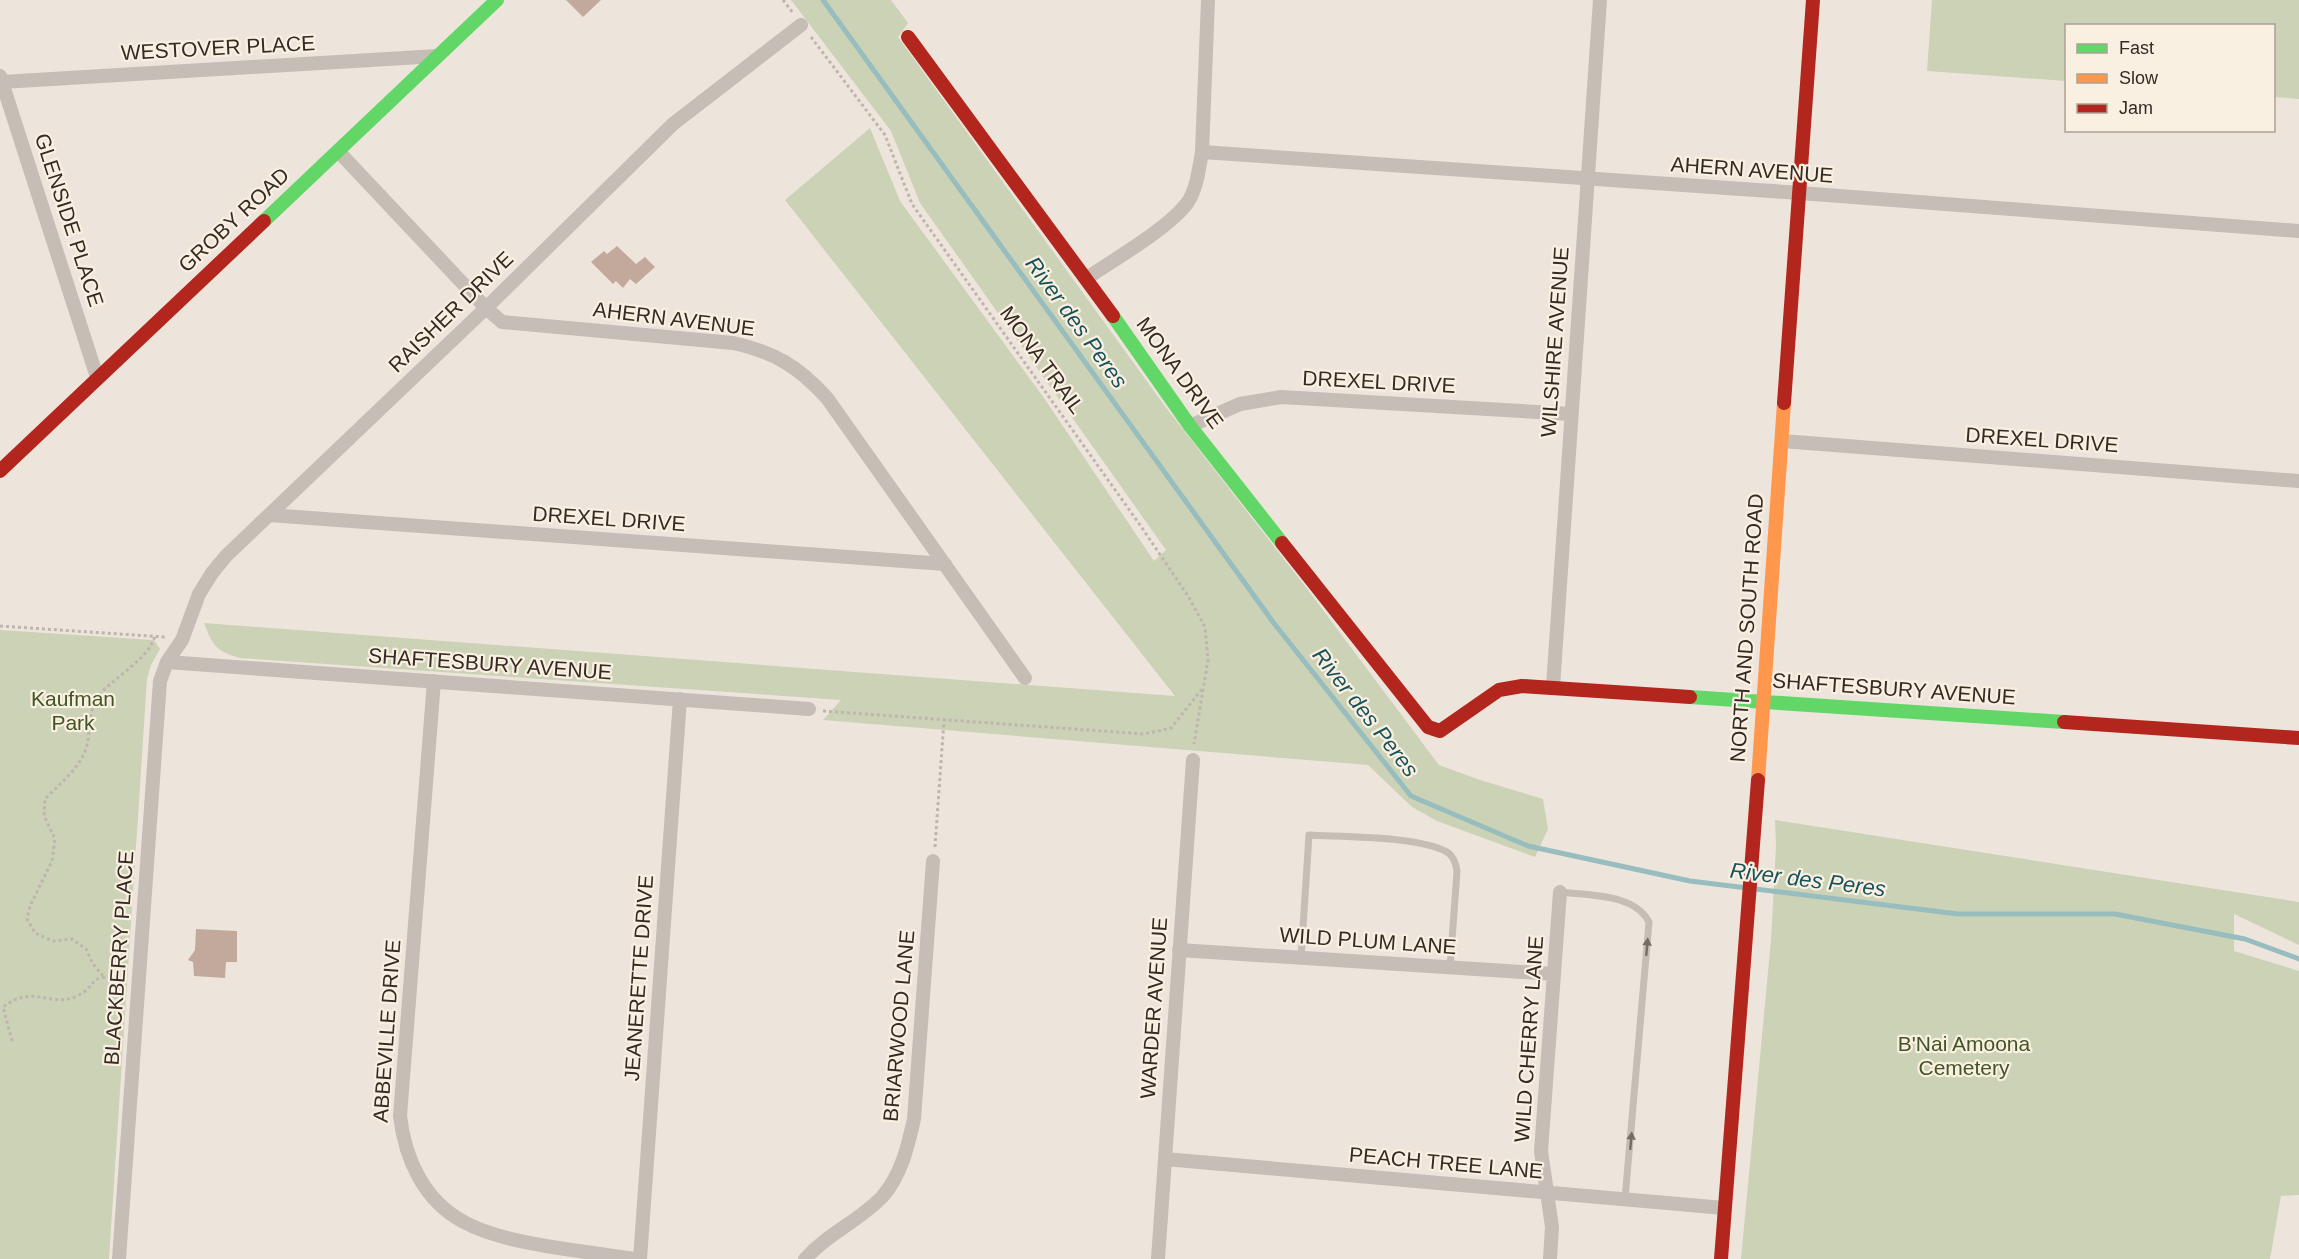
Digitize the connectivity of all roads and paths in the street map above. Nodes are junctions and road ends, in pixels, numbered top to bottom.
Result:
1 (497, 0) edge
2 (783, 0) edge
3 (1208, 0) edge
4 (1600, 0) edge
5 (1813, 0) edge
6 (801, 25) junction
7 (908, 38) dead end
8 (437, 56) junction
9 (1, 79) edge
10 (338, 151) junction
11 (1202, 152) junction
12 (1587, 180) junction
13 (1800, 194) junction
14 (2299, 231) edge
15 (1087, 278) junction
16 (486, 308) junction
17 (97, 377) junction
18 (1571, 414) junction
19 (1190, 426) junction
20 (1782, 441) junction
21 (0, 471) edge
22 (2299, 481) edge
23 (269, 515) junction
24 (945, 564) junction
25 (0, 626) edge
26 (155, 636) junction
27 (182, 640) junction
28 (167, 662) junction
29 (1025, 678) dead end
30 (434, 681) junction
31 (1203, 687) junction
32 (1553, 687) junction
33 (680, 699) junction
34 (1763, 701) junction
35 (809, 710) joint
36 (944, 720) junction
37 (1428, 727) joint
38 (2299, 738) edge
39 (1193, 760) joint
40 (933, 861) joint
41 (1560, 892) joint
42 (1179, 950) junction
43 (1301, 958) junction
44 (1450, 968) junction
45 (1554, 974) junction
46 (103, 976) junction
47 (138, 983) junction
48 (1, 1008) edge
49 (12, 1041) dead end
50 (1165, 1159) junction
51 (1548, 1193) junction
52 (1625, 1199) junction
53 (1724, 1208) junction
54 (118, 1259) edge
55 (634, 1259) edge
56 (640, 1259) edge
57 (805, 1259) edge
58 (1158, 1259) edge
59 (1550, 1259) edge
60 (1721, 1259) edge

1 - 8 street, GROBY ROAD
2 - 6 path, MONA TRAIL
3 - 11 street
4 - 12 street, WILSHIRE AVENUE
5 - 13 street, NORTH AND SOUTH ROAD
6 - 16 street, RAISHER DRIVE
6 - 31 path, MONA TRAIL
7 - 15 street, MONA DRIVE
8 - 9 street, WESTOVER PLACE
8 - 10 street, GROBY ROAD
9 - 17 street, GLENSIDE PLACE
10 - 16 street, AHERN AVENUE
10 - 17 street, GROBY ROAD
11 - 12 street, AHERN AVENUE
11 - 15 street
12 - 13 street, AHERN AVENUE
12 - 18 street, WILSHIRE AVENUE
13 - 14 street, AHERN AVENUE
13 - 20 street, NORTH AND SOUTH ROAD
15 - 19 street, MONA DRIVE
16 - 23 street, RAISHER DRIVE
16 - 24 street, AHERN AVENUE
17 - 21 street, GROBY ROAD
18 - 19 street, DREXEL DRIVE
18 - 32 street, WILSHIRE AVENUE
19 - 37 street, MONA DRIVE
20 - 22 street, DREXEL DRIVE
20 - 34 street, NORTH AND SOUTH ROAD
23 - 24 street, DREXEL DRIVE
23 - 27 street, RAISHER DRIVE
24 - 29 street, AHERN AVENUE
25 - 26 path
26 - 27 path
26 - 46 path
27 - 28 street, RAISHER DRIVE
28 - 30 street, SHAFTESBURY AVENUE
28 - 47 street, BLACKBERRY PLACE
30 - 33 street, SHAFTESBURY AVENUE
30 - 55 street, ABBEVILLE DRIVE
31 - 36 path
31 - 39 path, MONA TRAIL
32 - 34 street, SHAFTESBURY AVENUE
32 - 37 street, SHAFTESBURY AVENUE
33 - 35 street, SHAFTESBURY AVENUE
33 - 56 street, JEANERETTE DRIVE
34 - 38 street, SHAFTESBURY AVENUE
34 - 53 street, NORTH AND SOUTH ROAD
35 - 36 path
36 - 40 path
39 - 42 street, WARDER AVENUE
40 - 57 street, BRIARWOOD LANE
41 - 45 street, WILD CHERRY LANE
52 -> 41 lane
42 - 43 street, WILD PLUM LANE
42 - 50 street, WARDER AVENUE
43 - 44 street, WILD PLUM LANE
43 - 44 lane
44 - 45 street, WILD PLUM LANE
45 - 51 street, WILD CHERRY LANE
46 - 47 path
46 - 48 path
47 - 54 street, BLACKBERRY PLACE
48 - 49 path
50 - 51 street, PEACH TREE LANE
50 - 58 street, WARDER AVENUE
51 - 52 street, PEACH TREE LANE
51 - 59 street, WILD CHERRY LANE
52 - 53 street, PEACH TREE LANE
53 - 60 street, NORTH AND SOUTH ROAD

